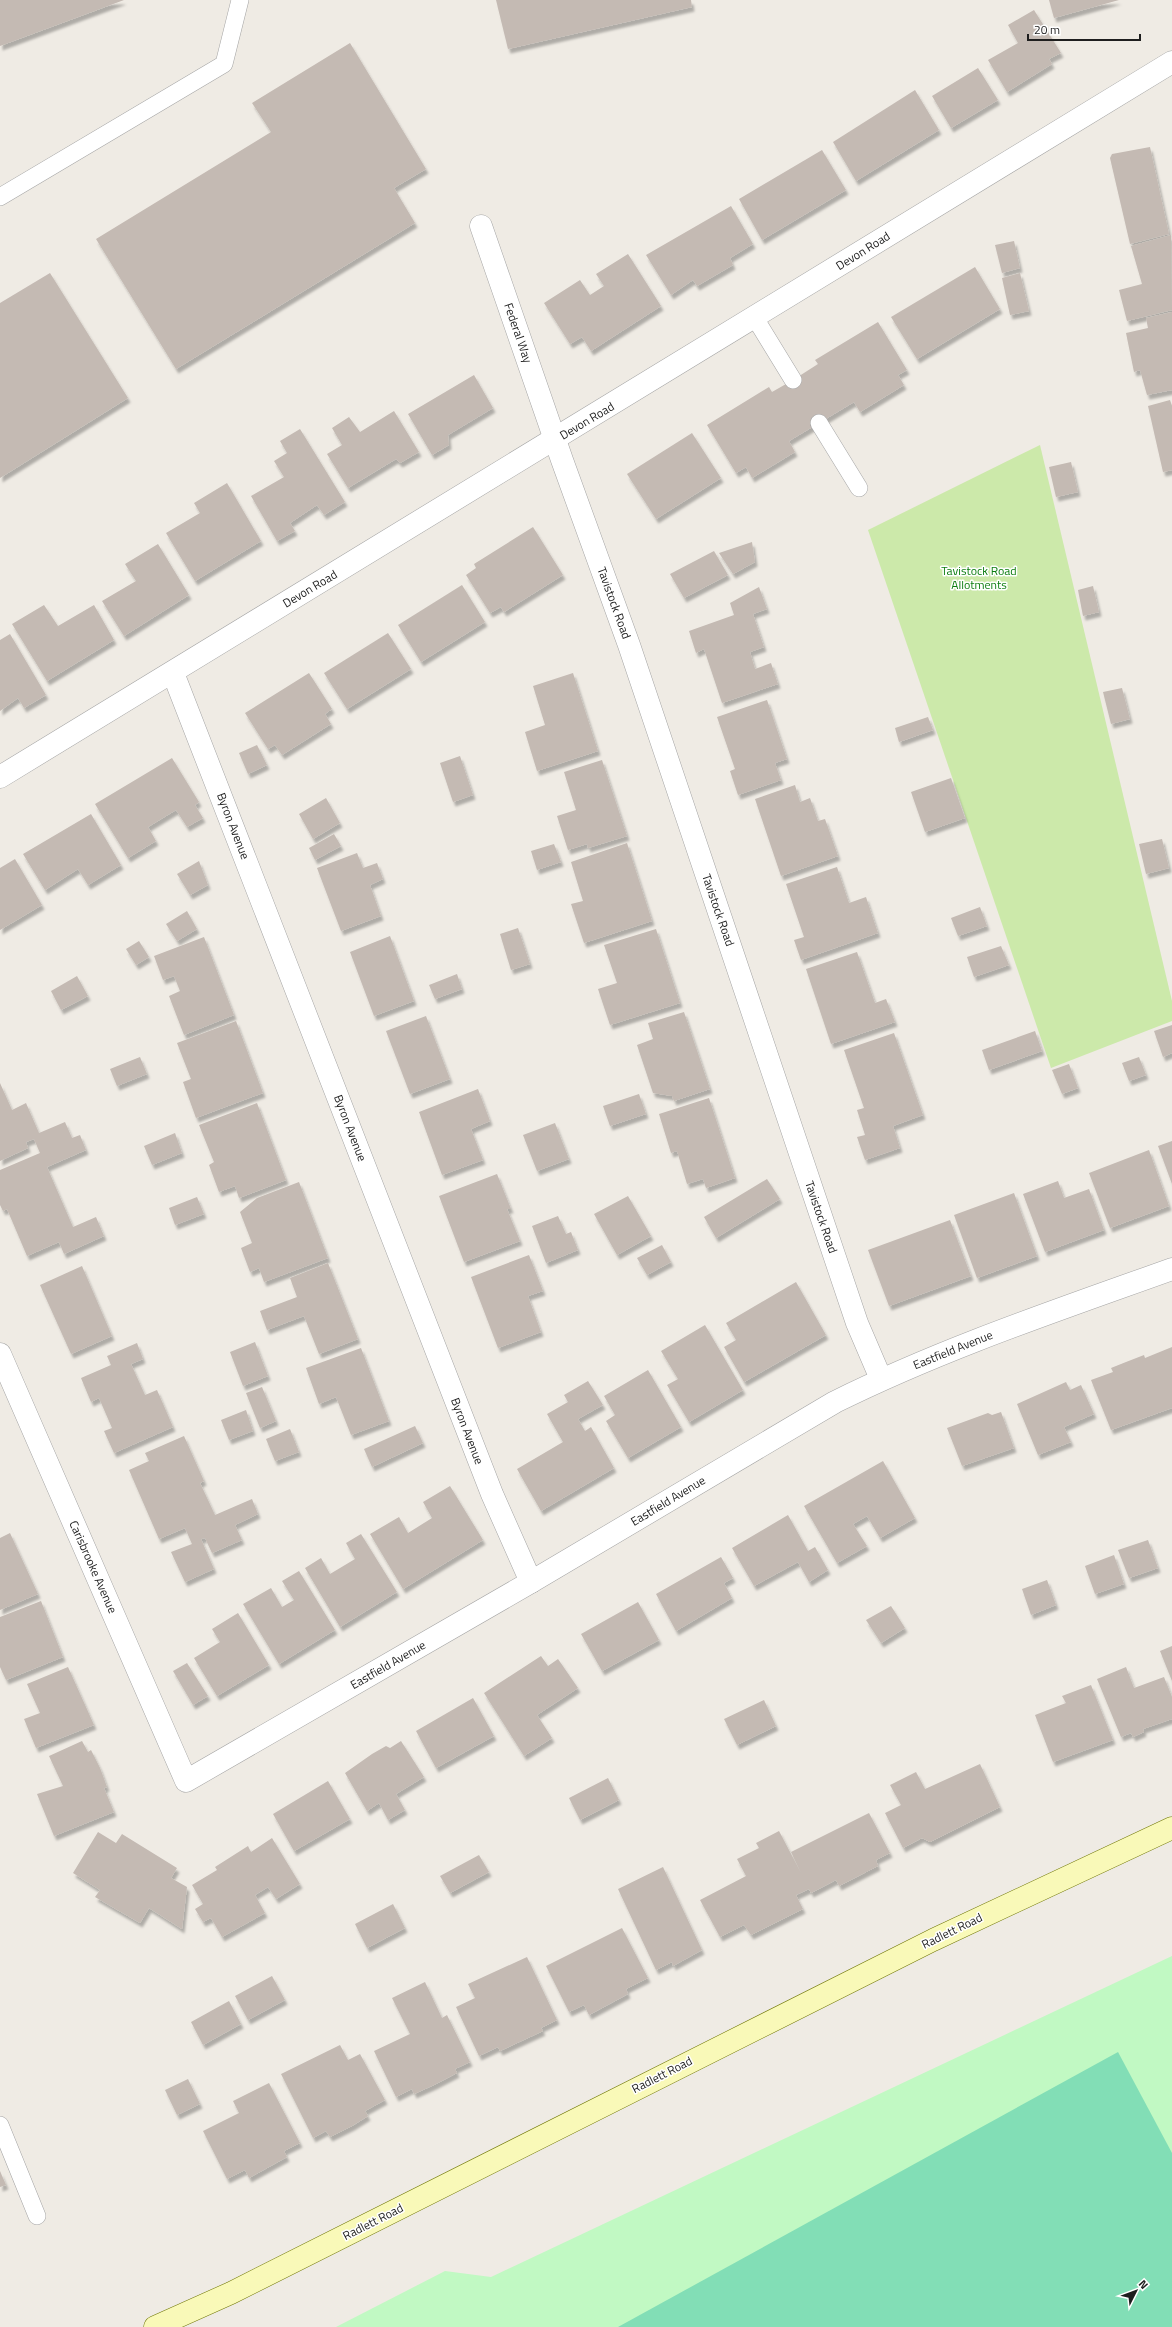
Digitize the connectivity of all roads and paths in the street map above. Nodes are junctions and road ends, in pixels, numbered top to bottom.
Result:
1 (240, 0) edge
2 (1172, 62) edge
3 (0, 197) edge
4 (481, 226) dead end
5 (755, 318) junction
6 (793, 380) dead end
7 (819, 423) dead end
8 (555, 440) junction
9 (859, 488) dead end
10 (173, 673) junction
11 (0, 777) edge
12 (1172, 1269) edge
13 (0, 1354) edge
14 (881, 1379) junction
15 (531, 1582) junction
16 (186, 1781) joint
17 (1172, 1828) edge
18 (0, 2125) edge
19 (37, 2216) dead end
20 (155, 2327) edge

1 - 3 lane
2 - 5 street, Devon Road
4 - 8 street, Federal Way
5 - 6 lane
5 - 8 street, Devon Road
7 - 9 lane
8 - 10 street, Devon Road
8 - 14 street, Tavistock Road
10 - 11 street, Devon Road
10 - 15 street, Byron Avenue
12 - 14 street, Eastfield Avenue
13 - 16 street, Carisbrooke Avenue
14 - 15 street, Eastfield Avenue
15 - 16 street, Eastfield Avenue
17 - 20 street, Radlett Road
18 - 19 lane

